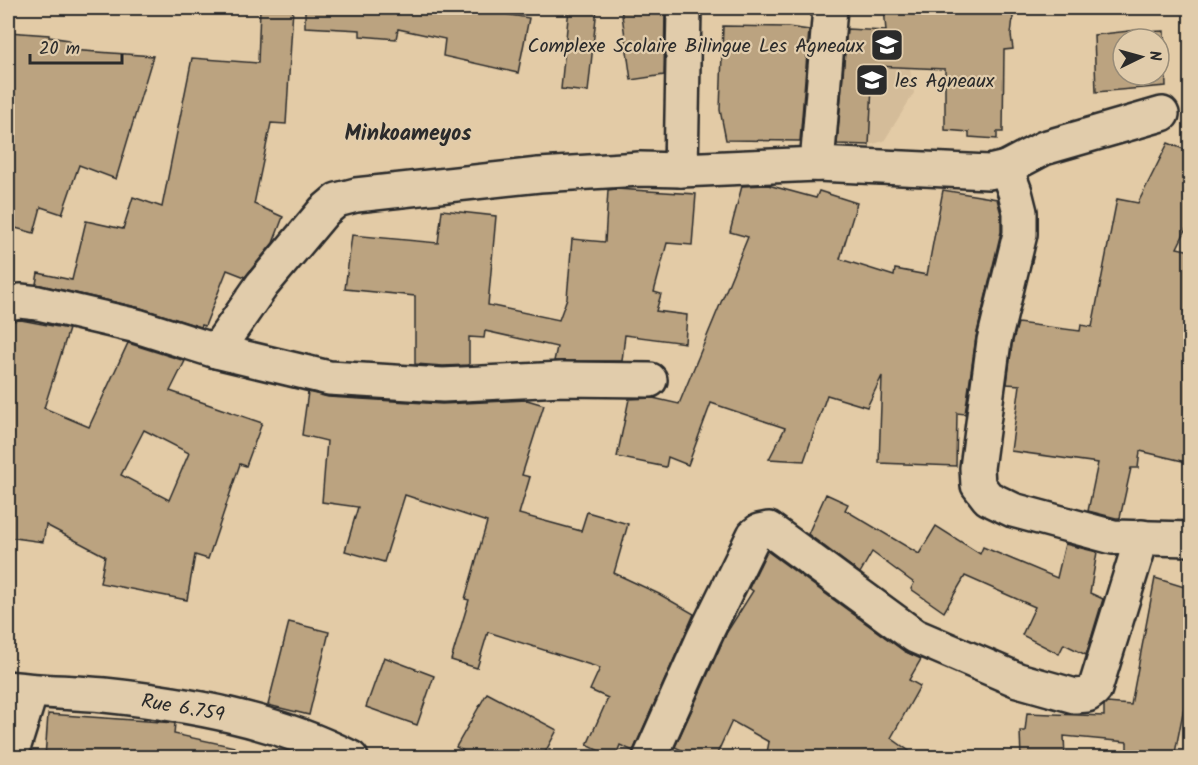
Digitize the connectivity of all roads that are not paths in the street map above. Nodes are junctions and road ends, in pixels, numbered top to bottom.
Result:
1 (684, 8) edge
2 (830, 8) edge
3 (1162, 114) dead end
4 (817, 164) junction
5 (1006, 168) junction
6 (681, 170) junction
7 (8, 303) edge
8 (216, 351) junction
9 (650, 380) dead end
10 (1142, 537) junction
11 (1191, 539) edge
12 (19, 689) edge
13 (10, 758) edge
14 (351, 758) edge
15 (650, 758) edge

1 - 6 street
2 - 4 street
3 - 5 street
4 - 5 street
4 - 6 street
5 - 10 street
6 - 8 street
7 - 8 street
8 - 9 street
10 - 11 street
10 - 15 street
12 - 13 street
12 - 14 street, Rue 6.759

